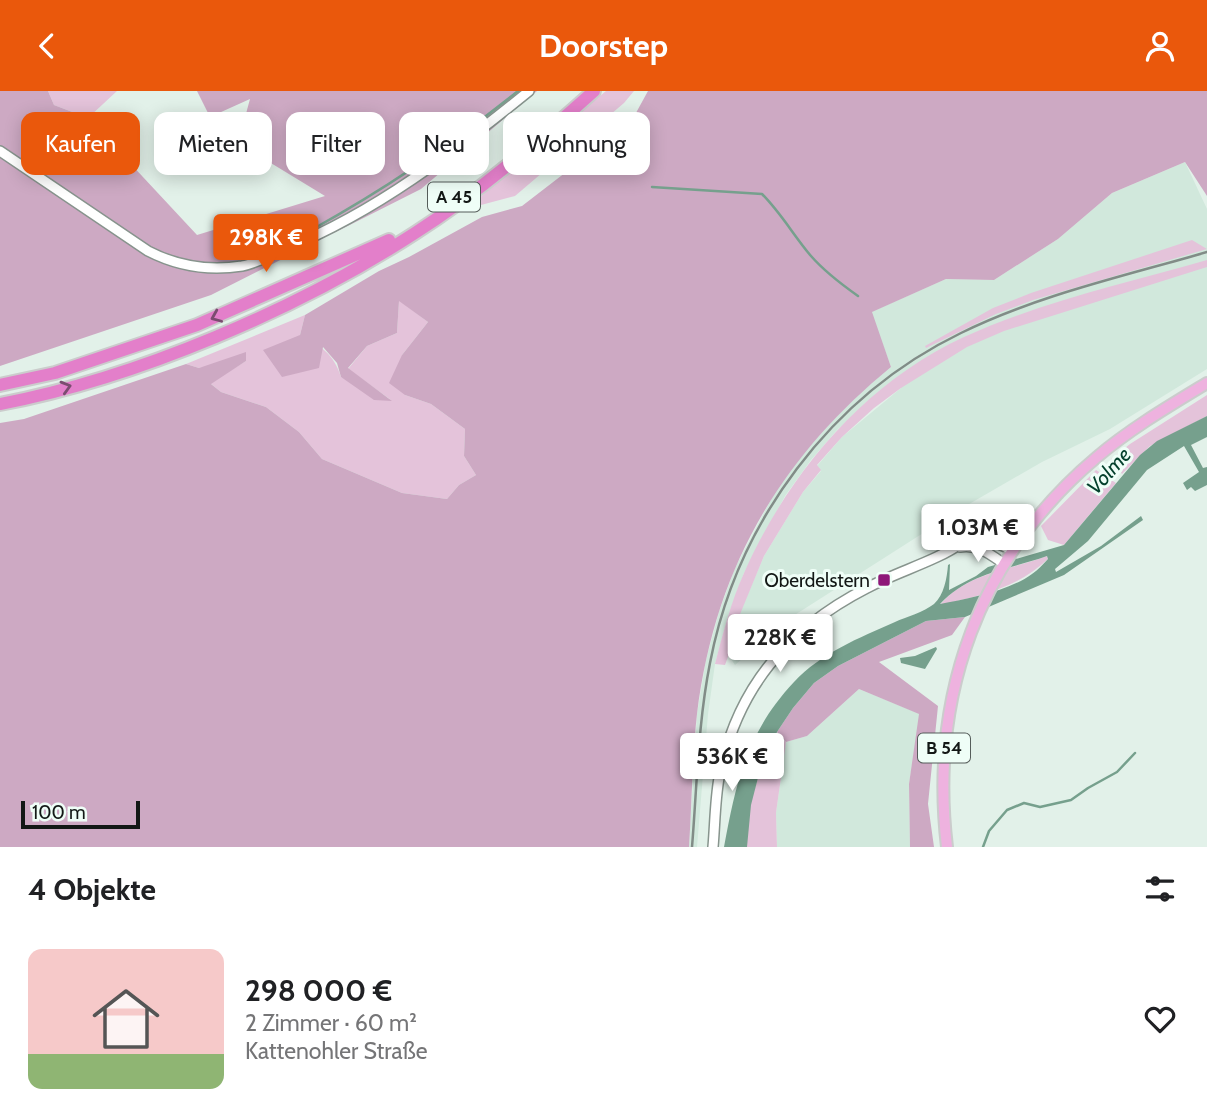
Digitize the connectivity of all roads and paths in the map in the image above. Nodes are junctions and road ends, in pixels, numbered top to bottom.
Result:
1 (529, 91) edge
2 (584, 91) edge
3 (593, 91) edge
4 (0, 151) edge
5 (1207, 383) edge
6 (0, 385) edge
7 (0, 404) edge
8 (955, 548) junction
9 (1013, 551) junction
10 (1004, 564) junction
11 (713, 847) edge
12 (947, 847) edge

1 - 4 street
2 -> 6 highway, A 45
7 -> 3 highway, A 45
5 - 9 main road, B 54
8 - 9 street
8 - 10 street
8 - 11 street
9 - 10 main road, B 54
10 - 12 main road, B 54

